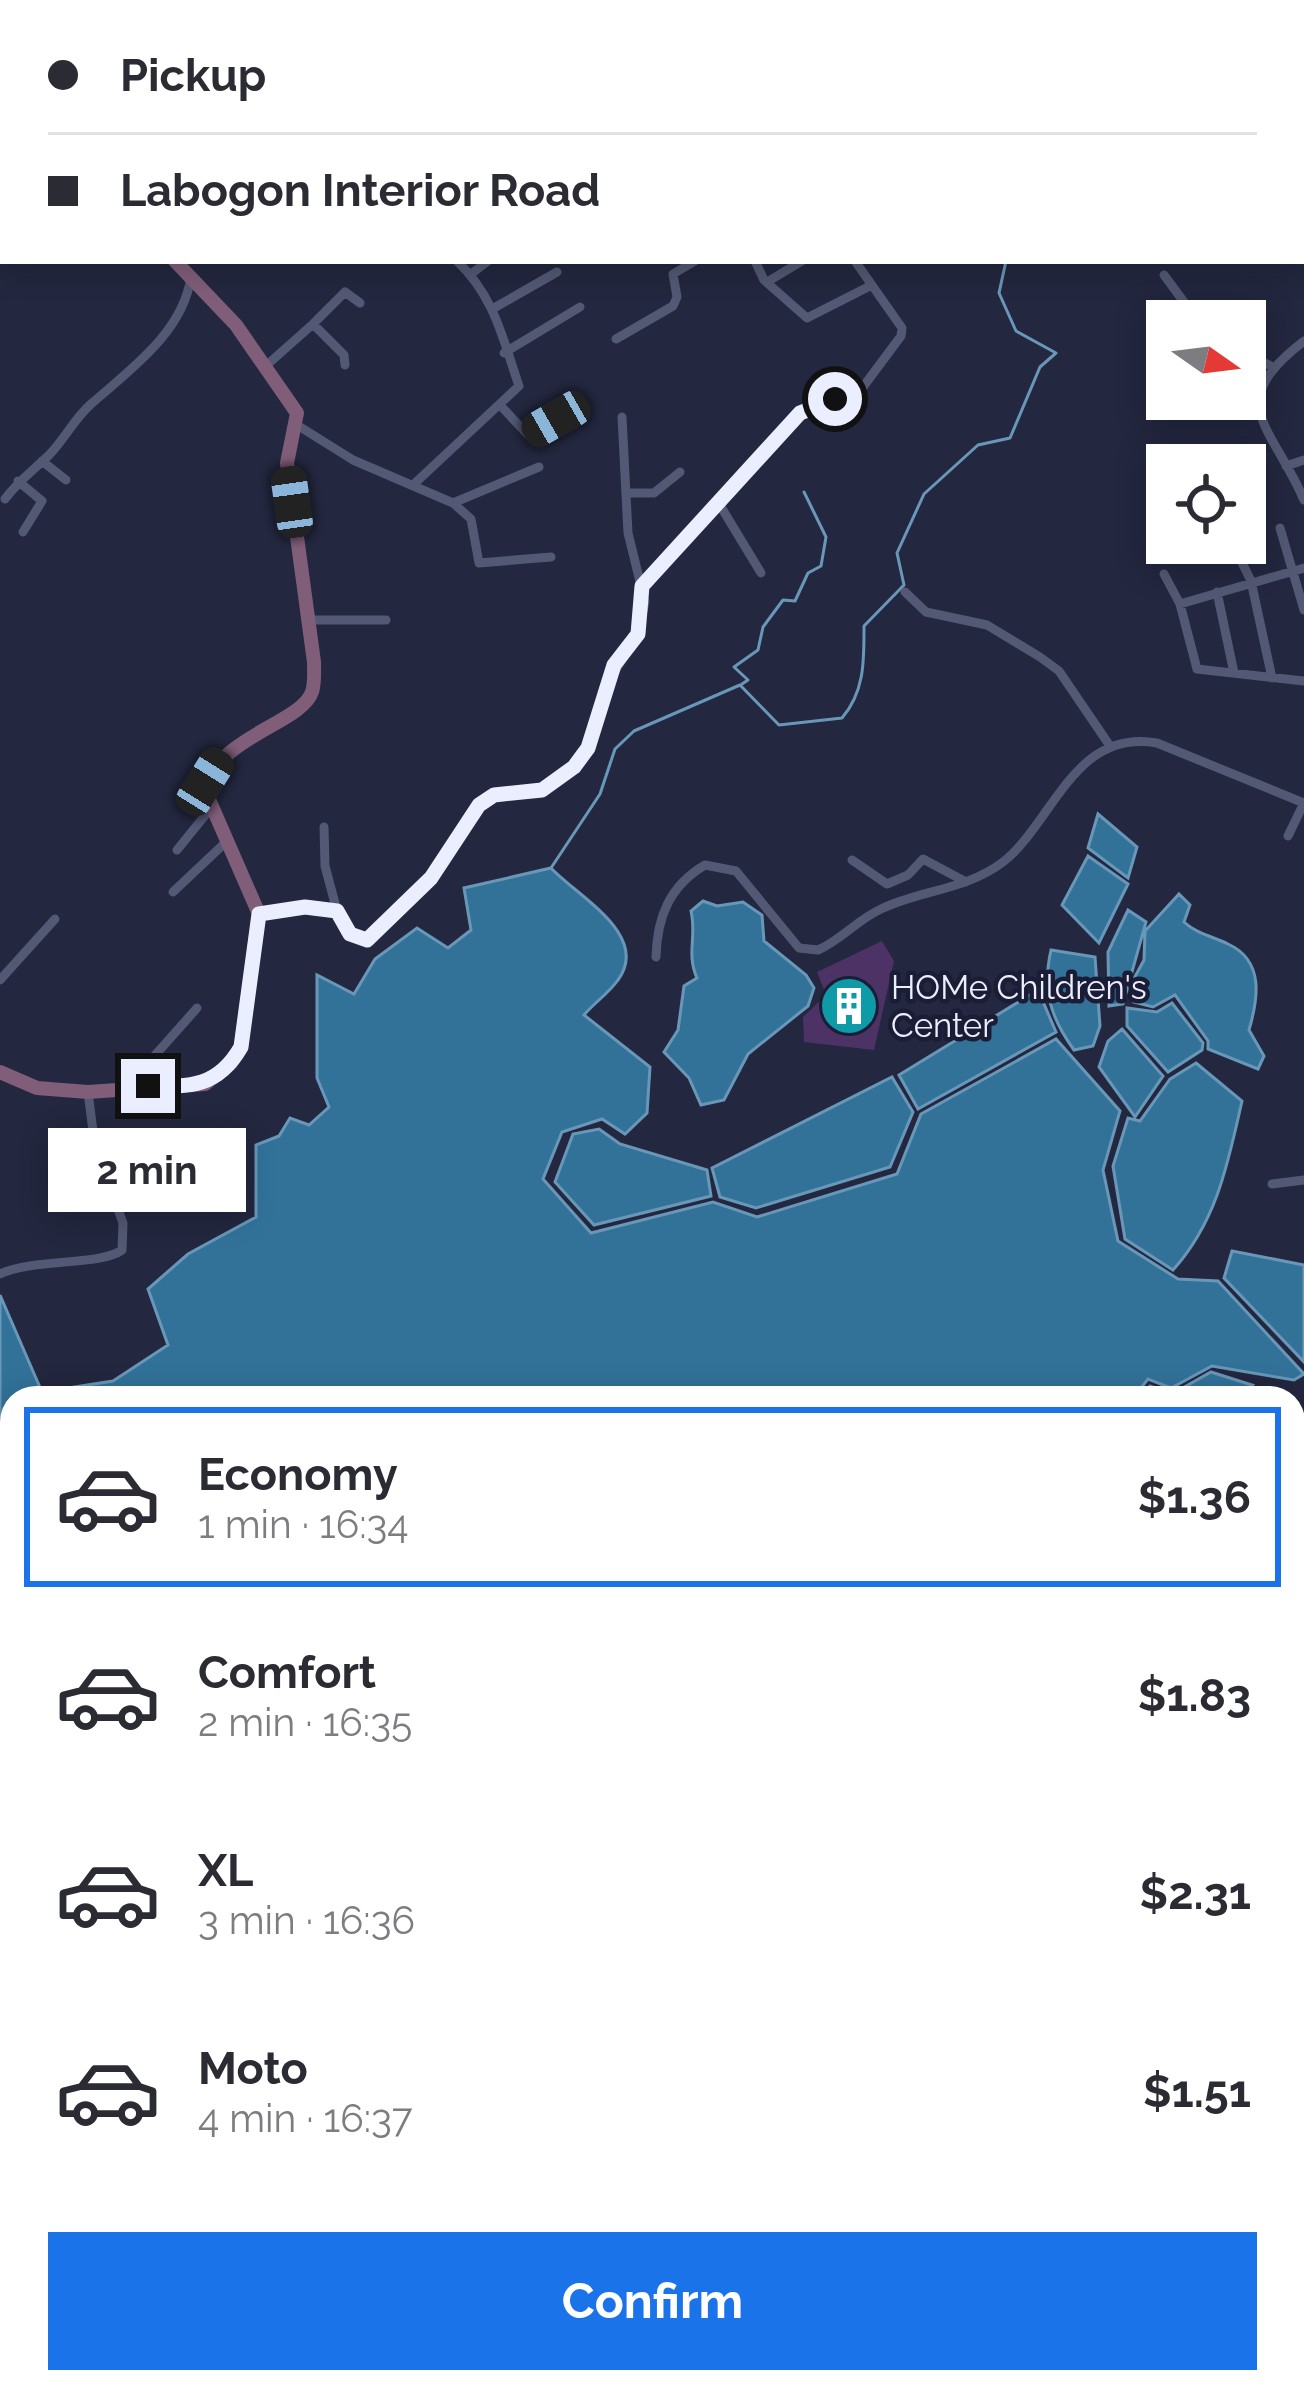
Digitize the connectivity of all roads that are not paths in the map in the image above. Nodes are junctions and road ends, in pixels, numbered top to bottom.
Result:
1 (178, 264) edge
2 (460, 264) edge
3 (484, 264) edge
4 (690, 264) edge
5 (757, 264) edge
6 (797, 264) edge
7 (856, 264) edge
8 (557, 272) dead end
9 (471, 274) junction
10 (1164, 275) dead end
11 (191, 277) junction
12 (767, 282) junction
13 (868, 287) junction
14 (1182, 300) edge
15 (360, 303) dead end
16 (580, 307) dead end
17 (494, 308) junction
18 (314, 324) junction
19 (616, 339) dead end
20 (1304, 340) edge
21 (505, 353) junction
22 (268, 364) junction
23 (345, 364) dead end
24 (1266, 364) edge
25 (1271, 366) junction
26 (500, 405) junction
27 (622, 417) dead end
28 (556, 419) dead end
29 (297, 425) junction
30 (42, 460) junction
31 (1304, 460) edge
32 (539, 466) dead end
33 (1286, 466) junction
34 (680, 472) dead end
35 (18, 481) junction
36 (67, 481) dead end
37 (413, 485) junction
38 (630, 494) junction
39 (5, 499) dead end
40 (1304, 500) edge
41 (718, 502) junction
42 (453, 503) junction
43 (1280, 528) dead end
44 (23, 532) dead end
45 (551, 557) dead end
46 (1243, 564) edge
47 (1299, 569) edge
48 (761, 573) dead end
49 (1164, 574) dead end
50 (1251, 581) junction
51 (642, 586) junction
52 (905, 592) dead end
53 (1216, 592) junction
54 (1180, 604) junction
55 (1304, 610) edge
56 (309, 620) junction
57 (386, 620) dead end
58 (1234, 674) junction
59 (1272, 677) junction
60 (1304, 681) edge
61 (1110, 746) junction
62 (1304, 803) edge
63 (212, 808) junction
64 (324, 827) dead end
65 (1288, 836) dead end
66 (226, 842) junction
67 (177, 850) dead end
68 (852, 860) dead end
69 (966, 882) junction
70 (173, 892) dead end
71 (337, 911) junction
72 (259, 914) junction
73 (55, 919) dead end
74 (656, 957) dead end
75 (0, 980) edge
76 (197, 1008) dead end
77 (0, 1072) edge
78 (126, 1088) junction
79 (88, 1092) junction
80 (1304, 1180) edge
81 (1272, 1184) dead end
82 (0, 1274) edge

1 - 11 street
2 - 9 street
3 - 9 street
4 - 19 street
5 - 12 street
6 - 12 street
7 - 13 street
8 - 17 street
9 - 17 street
10 - 14 street
11 - 22 street
11 - 30 street
12 - 13 street
13 - 41 street
15 - 18 street
16 - 21 street
17 - 21 street
18 - 22 street
18 - 23 street
20 - 25 street
21 - 26 street
22 - 29 street
24 - 25 street
25 - 33 street
26 - 28 street
26 - 37 street
27 - 38 street
29 - 37 street
29 - 56 street
30 - 35 street
30 - 36 street
31 - 33 street
32 - 42 street
33 - 40 street
34 - 38 street
35 - 39 street
35 - 44 street
37 - 42 street
38 - 51 street
41 - 48 street
41 - 51 street
42 - 45 street
43 - 47 street
46 - 50 street
47 - 50 street
47 - 55 street
49 - 54 street
50 - 53 street
50 - 59 street
51 - 71 street
52 - 61 street
53 - 54 street
53 - 58 street
54 - 58 street
56 - 57 street
56 - 63 street
58 - 59 street
59 - 60 street
61 - 62 street
61 - 69 street
62 - 65 street
63 - 66 street
63 - 67 street
64 - 71 street
66 - 70 street
66 - 72 street
68 - 69 street
69 - 74 street
71 - 72 street
72 - 78 street
73 - 75 street
76 - 78 street
77 - 79 street
78 - 79 street
79 - 82 street
80 - 81 street

